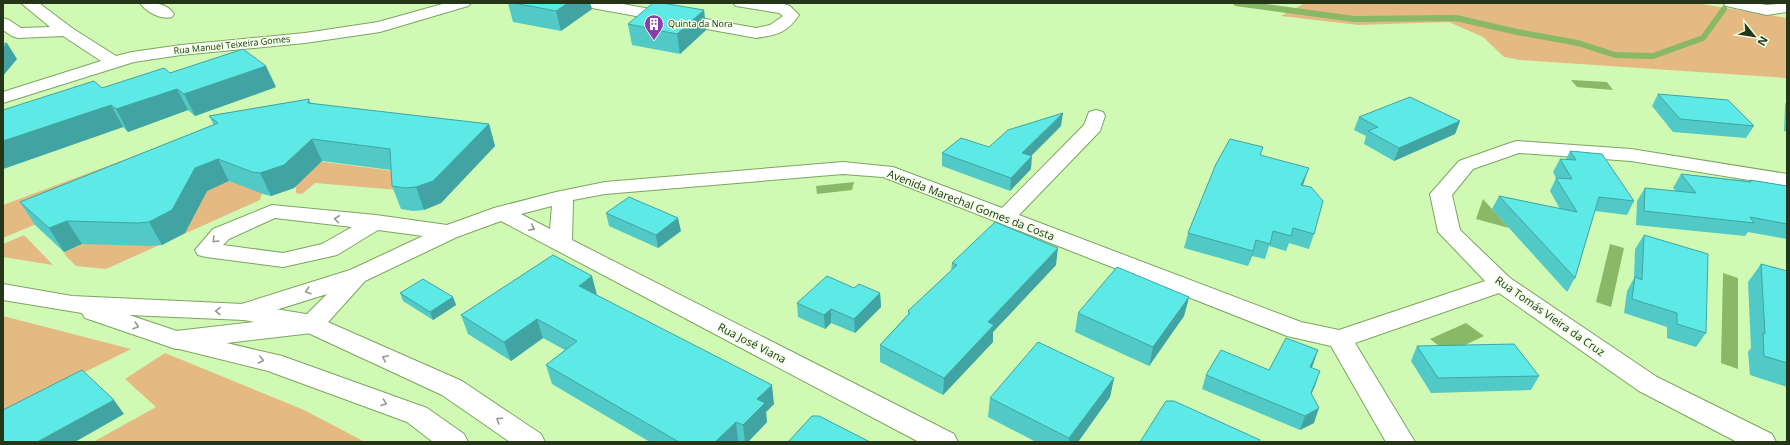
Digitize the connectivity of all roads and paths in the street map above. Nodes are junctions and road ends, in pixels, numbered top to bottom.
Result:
1 (29, 3) edge
2 (148, 3) edge
3 (463, 3) edge
4 (592, 3) edge
5 (741, 3) edge
6 (1731, 3) edge
7 (1785, 3) edge
8 (1767, 10) junction
9 (166, 14) dead end
10 (1787, 14) edge
11 (3, 23) edge
12 (66, 32) junction
13 (113, 62) junction
14 (3, 98) edge
15 (1096, 116) dead end
16 (1787, 180) edge
17 (563, 196) junction
18 (502, 213) junction
19 (1005, 217) junction
20 (376, 222) junction
21 (449, 232) junction
22 (561, 243) junction
23 (358, 275) junction
24 (1502, 284) junction
25 (7, 294) edge
26 (72, 304) junction
27 (244, 312) junction
28 (312, 324) junction
29 (1340, 339) junction
30 (176, 340) junction
31 (454, 442) edge
32 (531, 442) edge
33 (944, 442) edge
34 (1400, 442) edge
35 (1762, 442) edge

1 - 12 street
2 - 9 street
3 - 13 street, Rua Manuel Teixeira Gomes
4 - 5 street
6 - 8 street
7 - 8 street
8 - 10 street
11 - 12 street
12 - 13 street
13 - 14 street, Rua Manuel Teixeira Gomes
15 - 19 street
16 - 24 street, Rua Tomás Vieira da Cruz
17 - 18 street, Avenida Marechal Gomes da Costa
17 - 19 street, Avenida Marechal Gomes da Costa
17 - 22 street
18 - 21 street, Avenida Marechal Gomes da Costa
18 -> 22 street, Rua José Viana
19 - 29 street, Avenida Marechal Gomes da Costa
20 -> 20 street
20 - 21 street
21 - 23 street, Avenida Marechal Gomes da Costa
22 - 33 street, Rua José Viana
23 -> 27 street, Avenida Marechal Gomes da Costa
23 - 28 street, Avenida Marechal Gomes da Costa
24 - 29 street
24 - 35 street, Rua Tomás Vieira da Cruz
25 - 26 street
27 -> 26 street
26 -> 30 street
27 - 28 street
28 - 30 street
32 -> 28 street
29 - 34 street
30 -> 31 street

